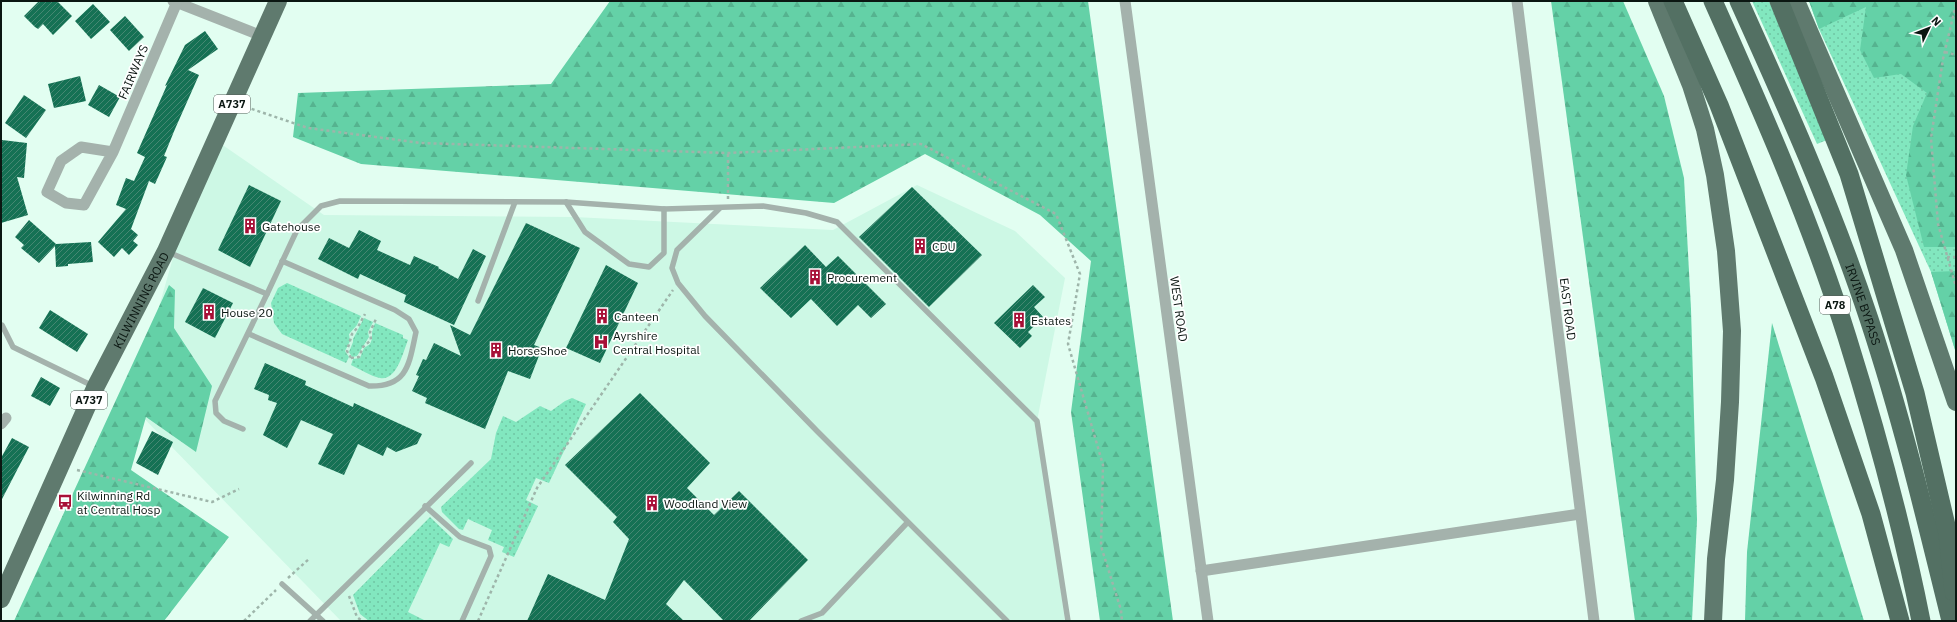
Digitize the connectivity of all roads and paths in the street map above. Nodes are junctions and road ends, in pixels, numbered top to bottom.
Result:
1 (278, 1) edge
2 (1125, 1) edge
3 (1517, 1) edge
4 (1656, 1) edge
5 (1673, 1) edge
6 (1713, 1) edge
7 (1739, 1) edge
8 (1779, 1) edge
9 (1796, 1) edge
10 (175, 2) edge
11 (1956, 4) edge
12 (262, 36) junction
13 (1945, 52) junction
14 (1956, 56) edge
15 (232, 102) junction
16 (112, 152) junction
17 (728, 154) junction
18 (515, 202) junction
19 (566, 202) junction
20 (720, 208) junction
21 (728, 208) junction
22 (664, 209) junction
23 (166, 251) junction
24 (1947, 257) junction
25 (1956, 257) edge
26 (282, 261) junction
27 (678, 283) junction
28 (1956, 287) edge
29 (267, 294) junction
30 (478, 301) dead end
31 (365, 314) dead end
32 (376, 319) dead end
33 (2, 325) dead end
34 (248, 334) junction
35 (96, 386) junction
36 (1956, 402) edge
37 (243, 429) dead end
38 (470, 463) dead end
39 (78, 470) dead end
40 (239, 488) dead end
41 (425, 506) junction
42 (1580, 514) junction
43 (907, 523) junction
44 (1201, 571) junction
45 (282, 584) dead end
46 (345, 586) junction
47 (1, 598) edge
48 (822, 613) junction
49 (317, 614) junction
50 (1956, 615) edge
51 (310, 621) edge
52 (323, 621) edge
53 (362, 621) edge
54 (462, 621) edge
55 (478, 621) edge
56 (801, 621) edge
57 (821, 621) edge
58 (1007, 621) edge
59 (1068, 621) edge
60 (1122, 621) edge
61 (1208, 621) edge
62 (1594, 621) edge
63 (1713, 621) edge
64 (1900, 621) edge
65 (1921, 621) edge
66 (1951, 621) edge

1 - 12 main road, KILWINNING ROAD / A737
2 - 44 street, WEST ROAD
3 - 42 street, EAST ROAD
4 - 63 main road
5 - 64 highway
6 - 65 highway, A78
7 - 66 highway, IRVINE BYPASS / A78
8 - 50 highway
9 - 36 main road
10 - 12 street, FAIRWAYS
10 - 16 street, FAIRWAYS
11 - 13 path
12 - 15 main road, KILWINNING ROAD / A737
13 - 14 path
13 - 24 path
15 - 17 path
15 - 23 main road, KILWINNING ROAD / A737
16 - 16 street, FAIRWAYS
17 - 21 path
17 - 60 path
18 - 19 lane
18 - 26 lane
18 - 30 lane
19 - 22 lane
19 - 22 lane
20 - 21 lane
20 - 22 lane
20 - 27 lane
21 - 59 lane
23 - 29 lane
23 - 35 main road, KILWINNING ROAD / A737
24 - 25 path
24 - 28 path
26 - 29 lane
26 - 34 lane
27 - 43 lane
27 - 55 path
29 - 34 lane
31 - 32 path
33 - 35 lane
34 - 37 lane
35 - 47 main road, KILWINNING ROAD / A737
38 - 41 lane
39 - 40 path
41 - 46 lane
41 - 54 lane
42 - 44 street
42 - 62 street, EAST ROAD
43 - 48 lane
43 - 58 lane
44 - 61 street, WEST ROAD
45 - 49 lane
46 - 49 lane
46 - 53 path
48 - 56 lane
48 - 57 lane
49 - 51 lane
49 - 52 lane

